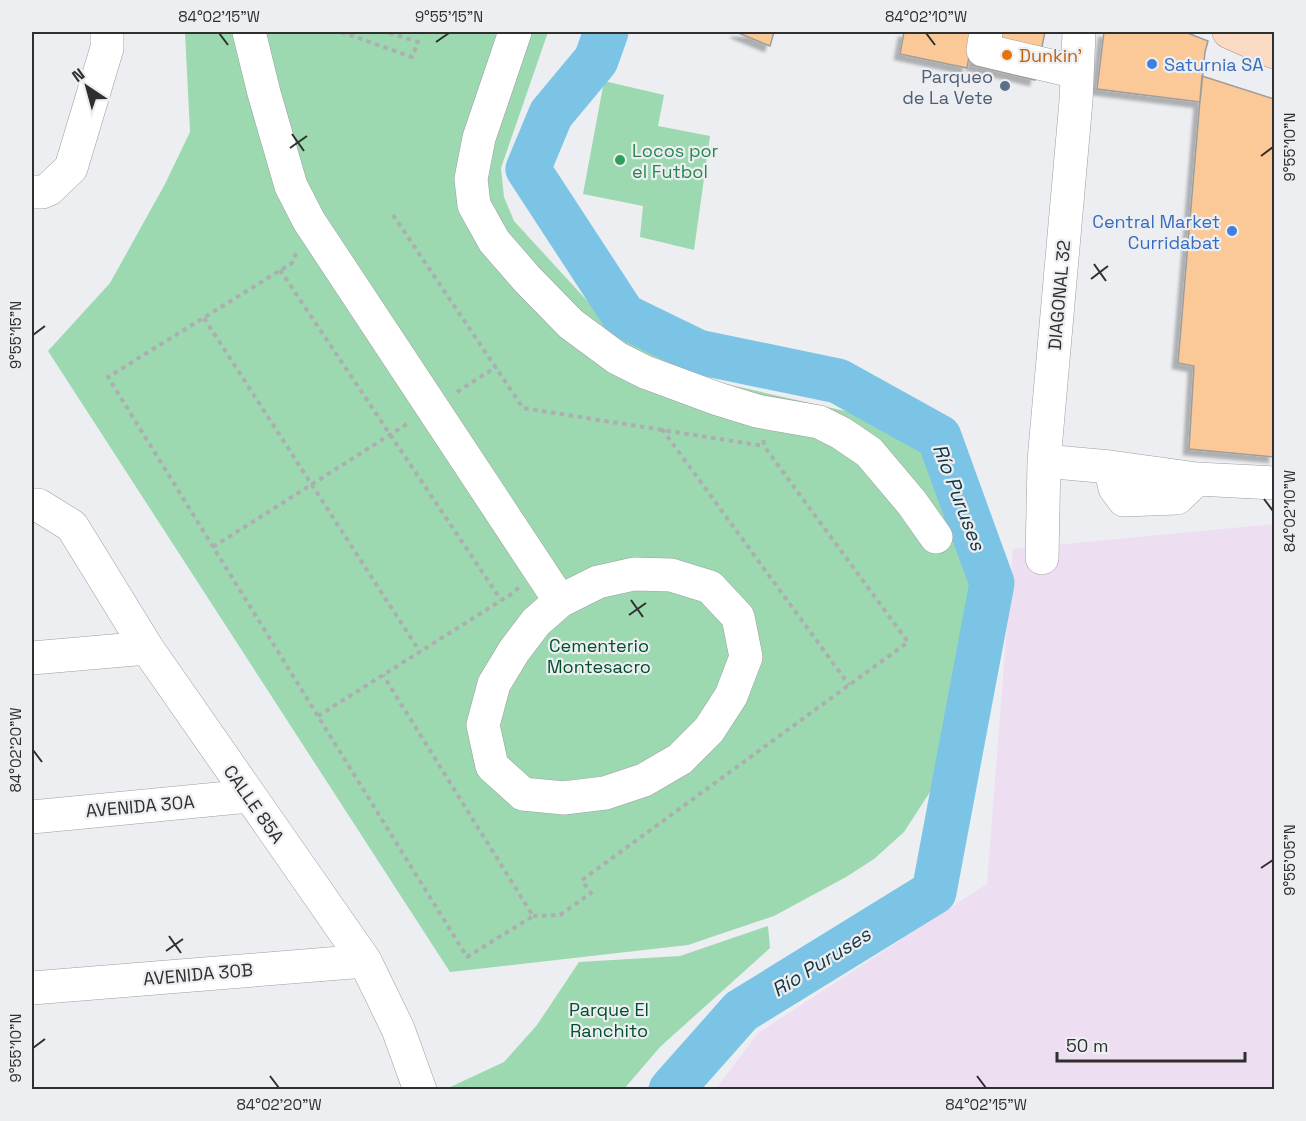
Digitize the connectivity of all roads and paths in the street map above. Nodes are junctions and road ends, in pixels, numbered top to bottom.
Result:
1 (107, 32) edge
2 (249, 32) edge
3 (341, 32) edge
4 (387, 32) edge
5 (515, 32) edge
6 (986, 32) edge
7 (1079, 32) edge
8 (1229, 32) edge
9 (1275, 52) edge
10 (1077, 72) junction
11 (37, 192) edge
12 (393, 214) dead end
13 (309, 221) junction
14 (280, 270) junction
15 (204, 318) junction
16 (496, 367) junction
17 (433, 408) junction
18 (662, 429) junction
19 (390, 434) junction
20 (764, 446) dead end
21 (1044, 461) junction
22 (1275, 483) edge
23 (311, 484) junction
24 (32, 505) edge
25 (936, 537) dead end
26 (213, 547) junction
27 (1042, 558) dead end
28 (538, 567) junction
29 (501, 600) junction
30 (561, 601) junction
31 (147, 648) junction
32 (420, 652) junction
33 (32, 658) edge
34 (384, 675) junction
35 (849, 685) dead end
36 (318, 716) junction
37 (249, 796) junction
38 (32, 816) edge
39 (365, 961) junction
40 (32, 988) edge
41 (420, 1089) edge

1 - 11 street
2 - 13 street
3 - 4 path
5 - 25 street
6 - 10 street
7 - 10 street, DIAGONAL 32
8 - 9 main road
10 - 21 street, DIAGONAL 32
12 - 16 path
13 - 14 path
13 - 17 street
14 - 15 path
14 - 19 path
15 - 23 path
15 - 26 path
16 - 17 path
16 - 18 path
17 - 19 path
17 - 28 street
18 - 20 path
18 - 35 path
19 - 23 path
19 - 29 path
21 - 22 street
21 - 27 street, DIAGONAL 32
23 - 26 path
23 - 32 path
24 - 31 street, CALLE 85A
26 - 36 path
28 - 29 path
28 - 30 street
29 - 32 path
30 - 30 street
31 - 33 street
31 - 37 street, CALLE 85A
32 - 34 path
34 - 36 path
34 - 36 path
37 - 38 street, AVENIDA 30A
37 - 39 street, CALLE 85A
39 - 40 street, AVENIDA 30B
39 - 41 street, CALLE 85A

